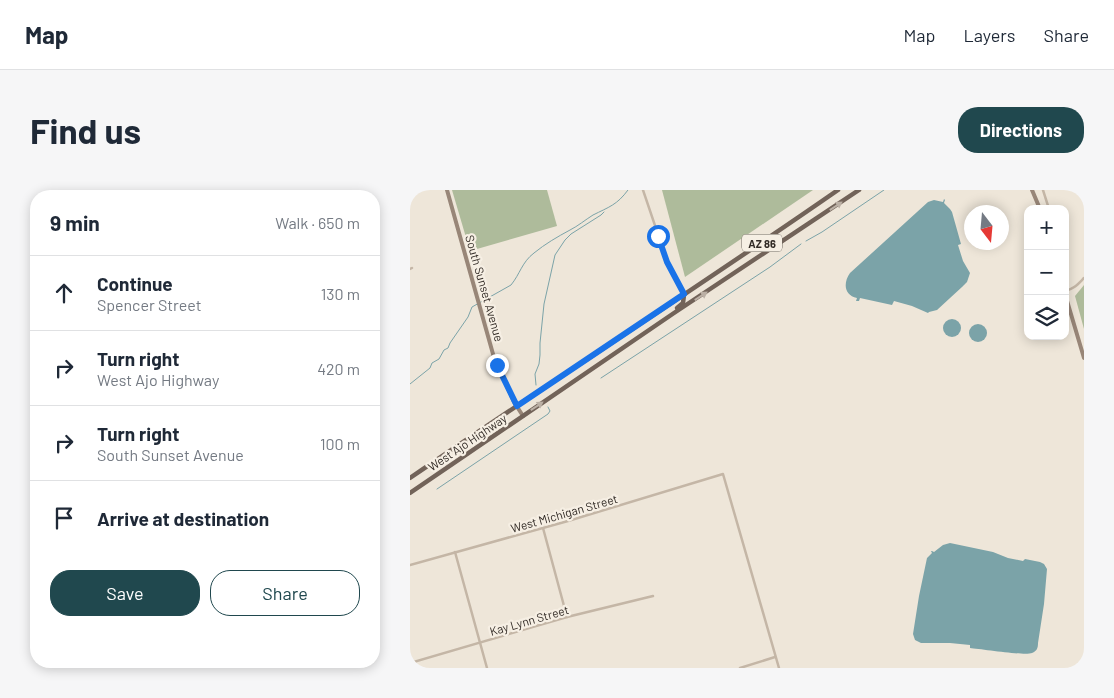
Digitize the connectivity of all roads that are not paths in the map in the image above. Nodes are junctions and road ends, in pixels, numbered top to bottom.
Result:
1 (447, 190) edge
2 (643, 190) edge
3 (838, 190) edge
4 (859, 190) edge
5 (1032, 190) edge
6 (1043, 190) edge
7 (1047, 203) edge
8 (1038, 205) edge
9 (1084, 278) edge
10 (1069, 291) edge
11 (684, 294) junction
12 (1066, 295) edge
13 (660, 323) junction
14 (1084, 358) edge
15 (517, 406) junction
16 (523, 416) junction
17 (410, 478) edge
18 (410, 493) edge
19 (543, 528) junction
20 (456, 552) junction
21 (410, 565) edge
22 (653, 596) dead end
23 (567, 617) junction
24 (480, 643) junction
25 (775, 657) junction
26 (410, 663) edge
27 (487, 668) edge
28 (740, 668) edge
29 (778, 668) edge

1 - 15 street, South Sunset Avenue
2 - 11 street
3 - 11 main road, West Ajo Highway / AZ 86
13 -> 4 main road, West Ajo Highway / AZ 86
5 - 8 street
6 - 7 street
9 - 10 street
11 - 13 main road
11 - 15 main road, West Ajo Highway / AZ 86
12 - 14 street
16 -> 13 main road, West Ajo Highway / AZ 86
15 - 16 street, South Sunset Avenue
15 - 17 main road, West Ajo Highway / AZ 86
16 - 18 main road, West Ajo Highway / AZ 86
19 - 20 street, West Michigan Street
19 - 23 street
19 - 25 street, West Michigan Street
20 - 21 street, West Michigan Street
20 - 24 street
22 - 23 street, Kay Lynn Street
23 - 24 street, Kay Lynn Street
24 - 26 street, Kay Lynn Street
24 - 27 street
25 - 28 street
25 - 29 street

